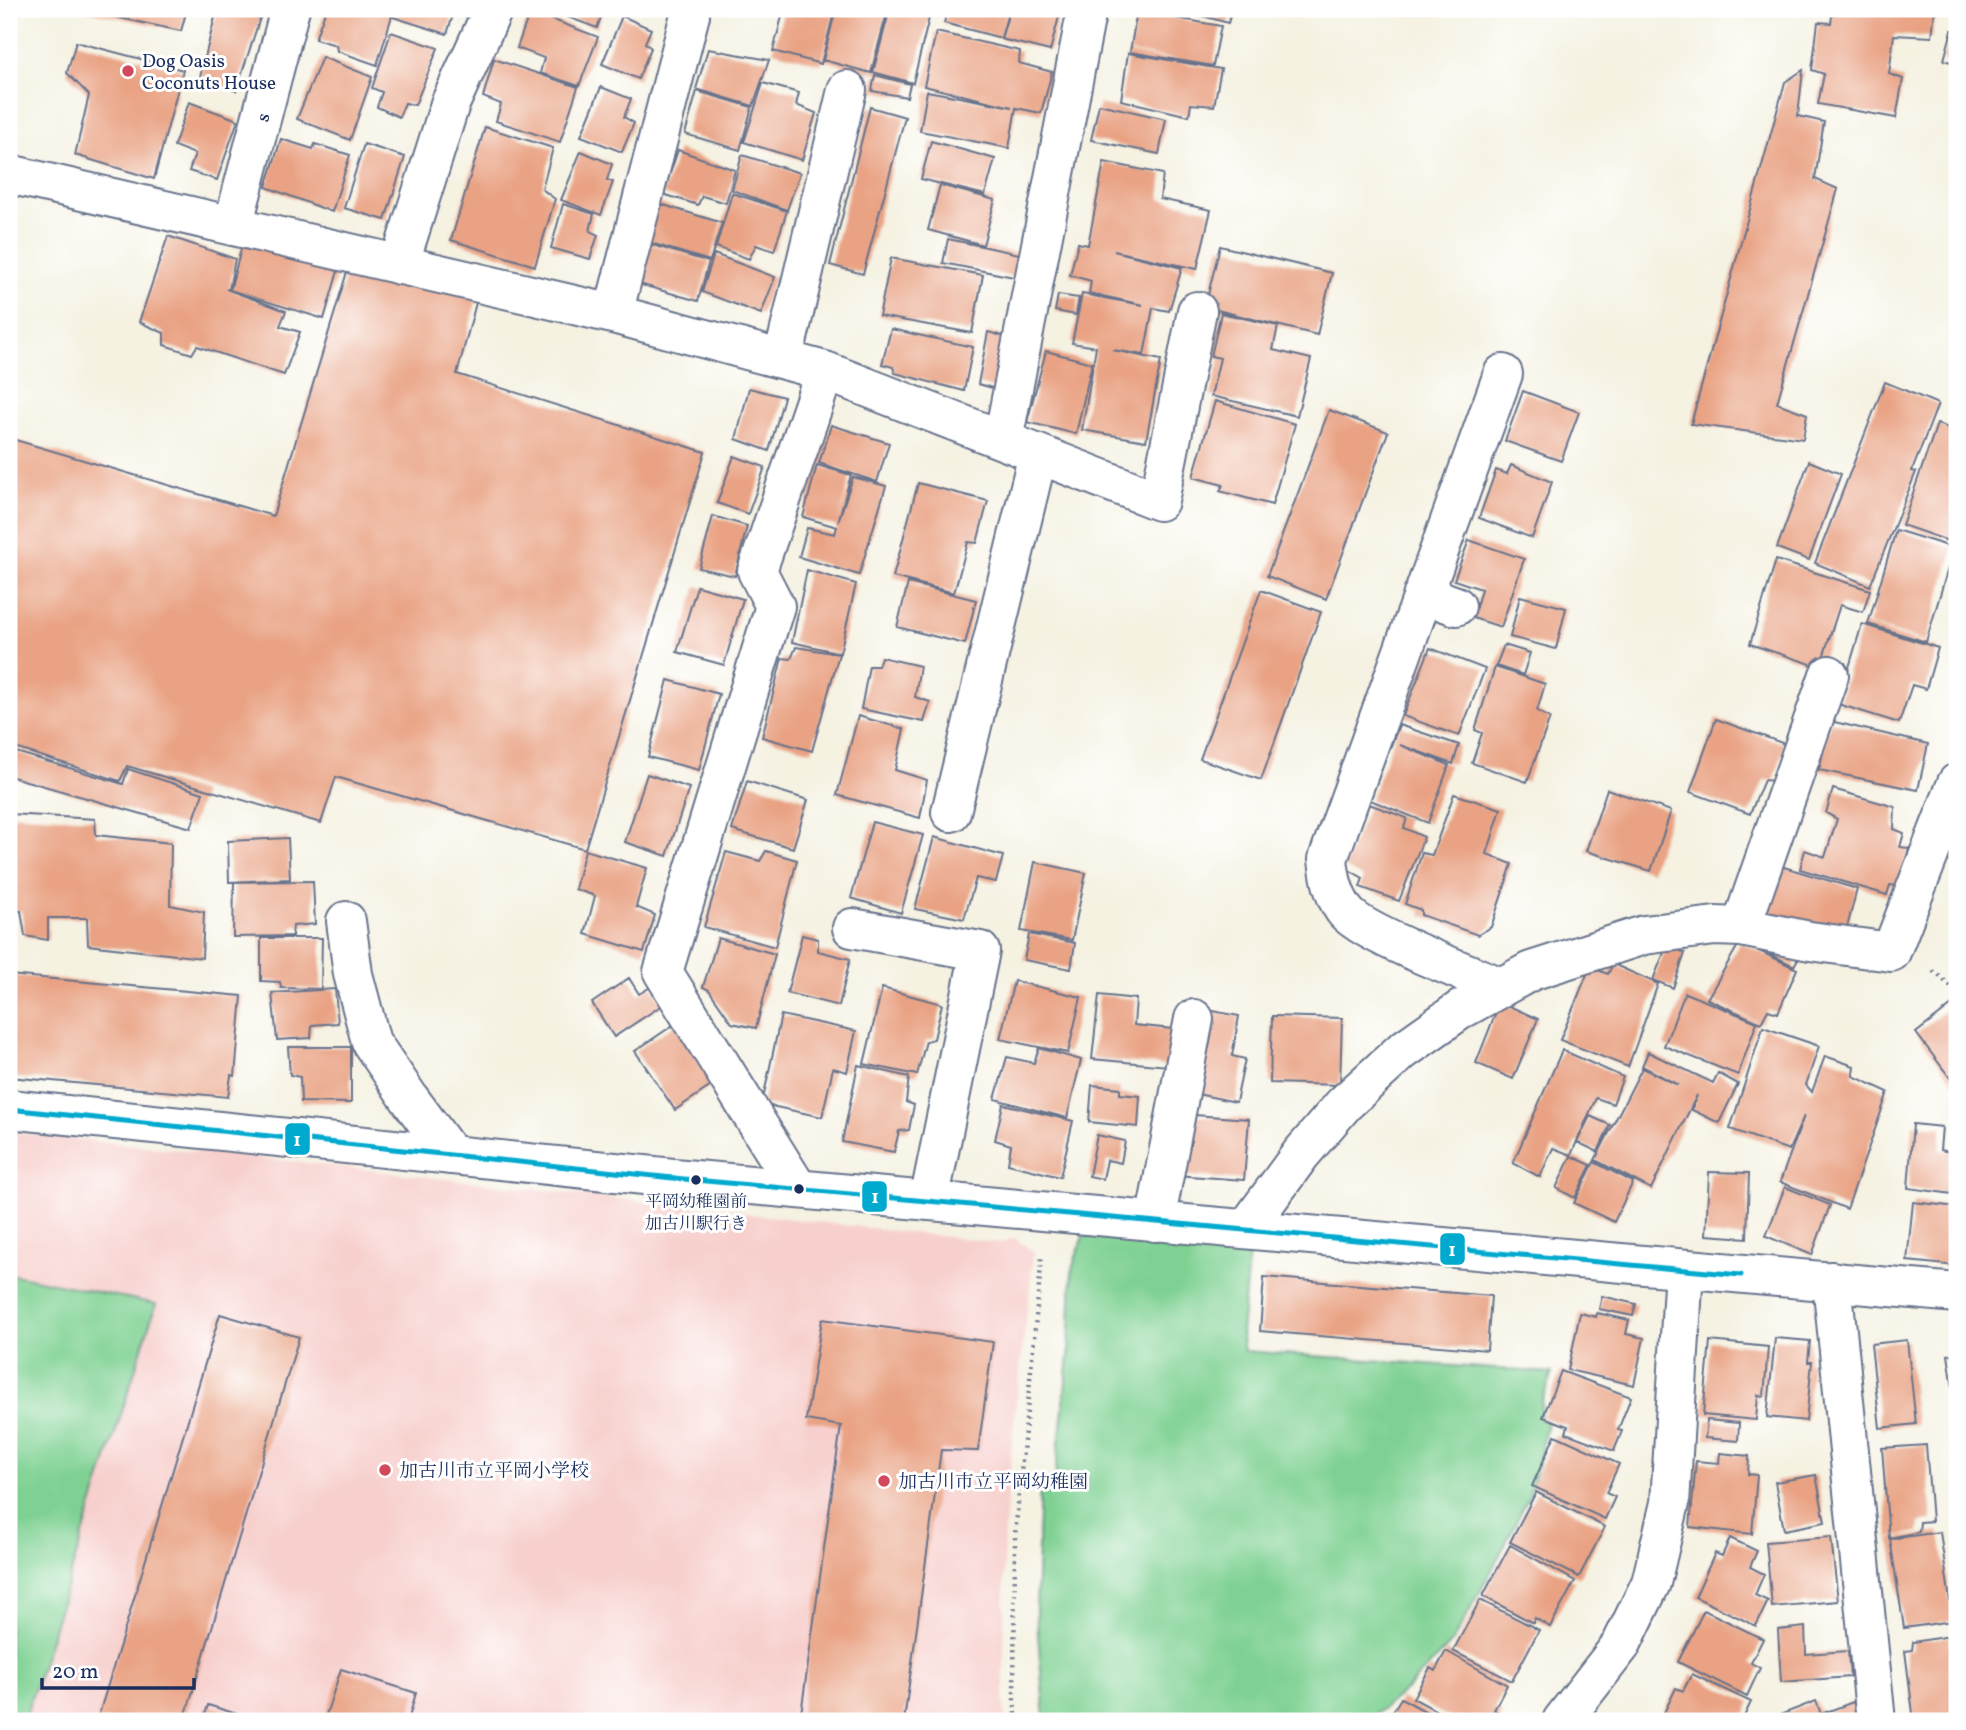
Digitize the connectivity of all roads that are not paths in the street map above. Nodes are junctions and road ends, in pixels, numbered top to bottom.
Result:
1 (290, 9) edge
2 (493, 9) edge
3 (1087, 9) edge
4 (690, 15) dead end
5 (847, 90) dead end
6 (9, 174) edge
7 (233, 226) junction
8 (399, 265) junction
9 (1197, 311) dead end
10 (613, 314) junction
11 (783, 359) junction
12 (825, 371) junction
13 (1503, 374) dead end
14 (1003, 440) junction
15 (1038, 454) junction
16 (1829, 675) dead end
17 (1957, 783) edge
18 (951, 812) dead end
19 (346, 920) dead end
20 (1741, 927) junction
21 (852, 929) dead end
22 (1501, 987) junction
23 (1194, 1019) dead end
24 (9, 1109) edge
25 (451, 1155) junction
26 (798, 1189) junction
27 (929, 1201) junction
28 (1155, 1222) junction
29 (1246, 1229) junction
30 (1684, 1269) junction
31 (1832, 1281) junction
32 (1957, 1293) edge
33 (1562, 1721) edge
34 (1876, 1721) edge

1 - 7 street, s
2 - 8 street
3 - 14 street
4 - 10 street
5 - 11 street
6 - 7 street
7 - 8 street
8 - 10 street
9 - 15 street
10 - 11 street
11 - 12 street
12 - 14 street
12 - 26 street
13 - 22 street
14 - 15 street
15 - 18 street
16 - 20 street
17 - 20 street
19 - 25 street
20 - 22 street
21 - 27 street
22 - 29 street
23 - 28 street
24 - 25 street
25 - 26 street
26 - 27 street
27 - 28 street
28 - 29 street
29 - 30 street
30 - 31 street
30 - 33 street
31 - 32 street
31 - 34 street

